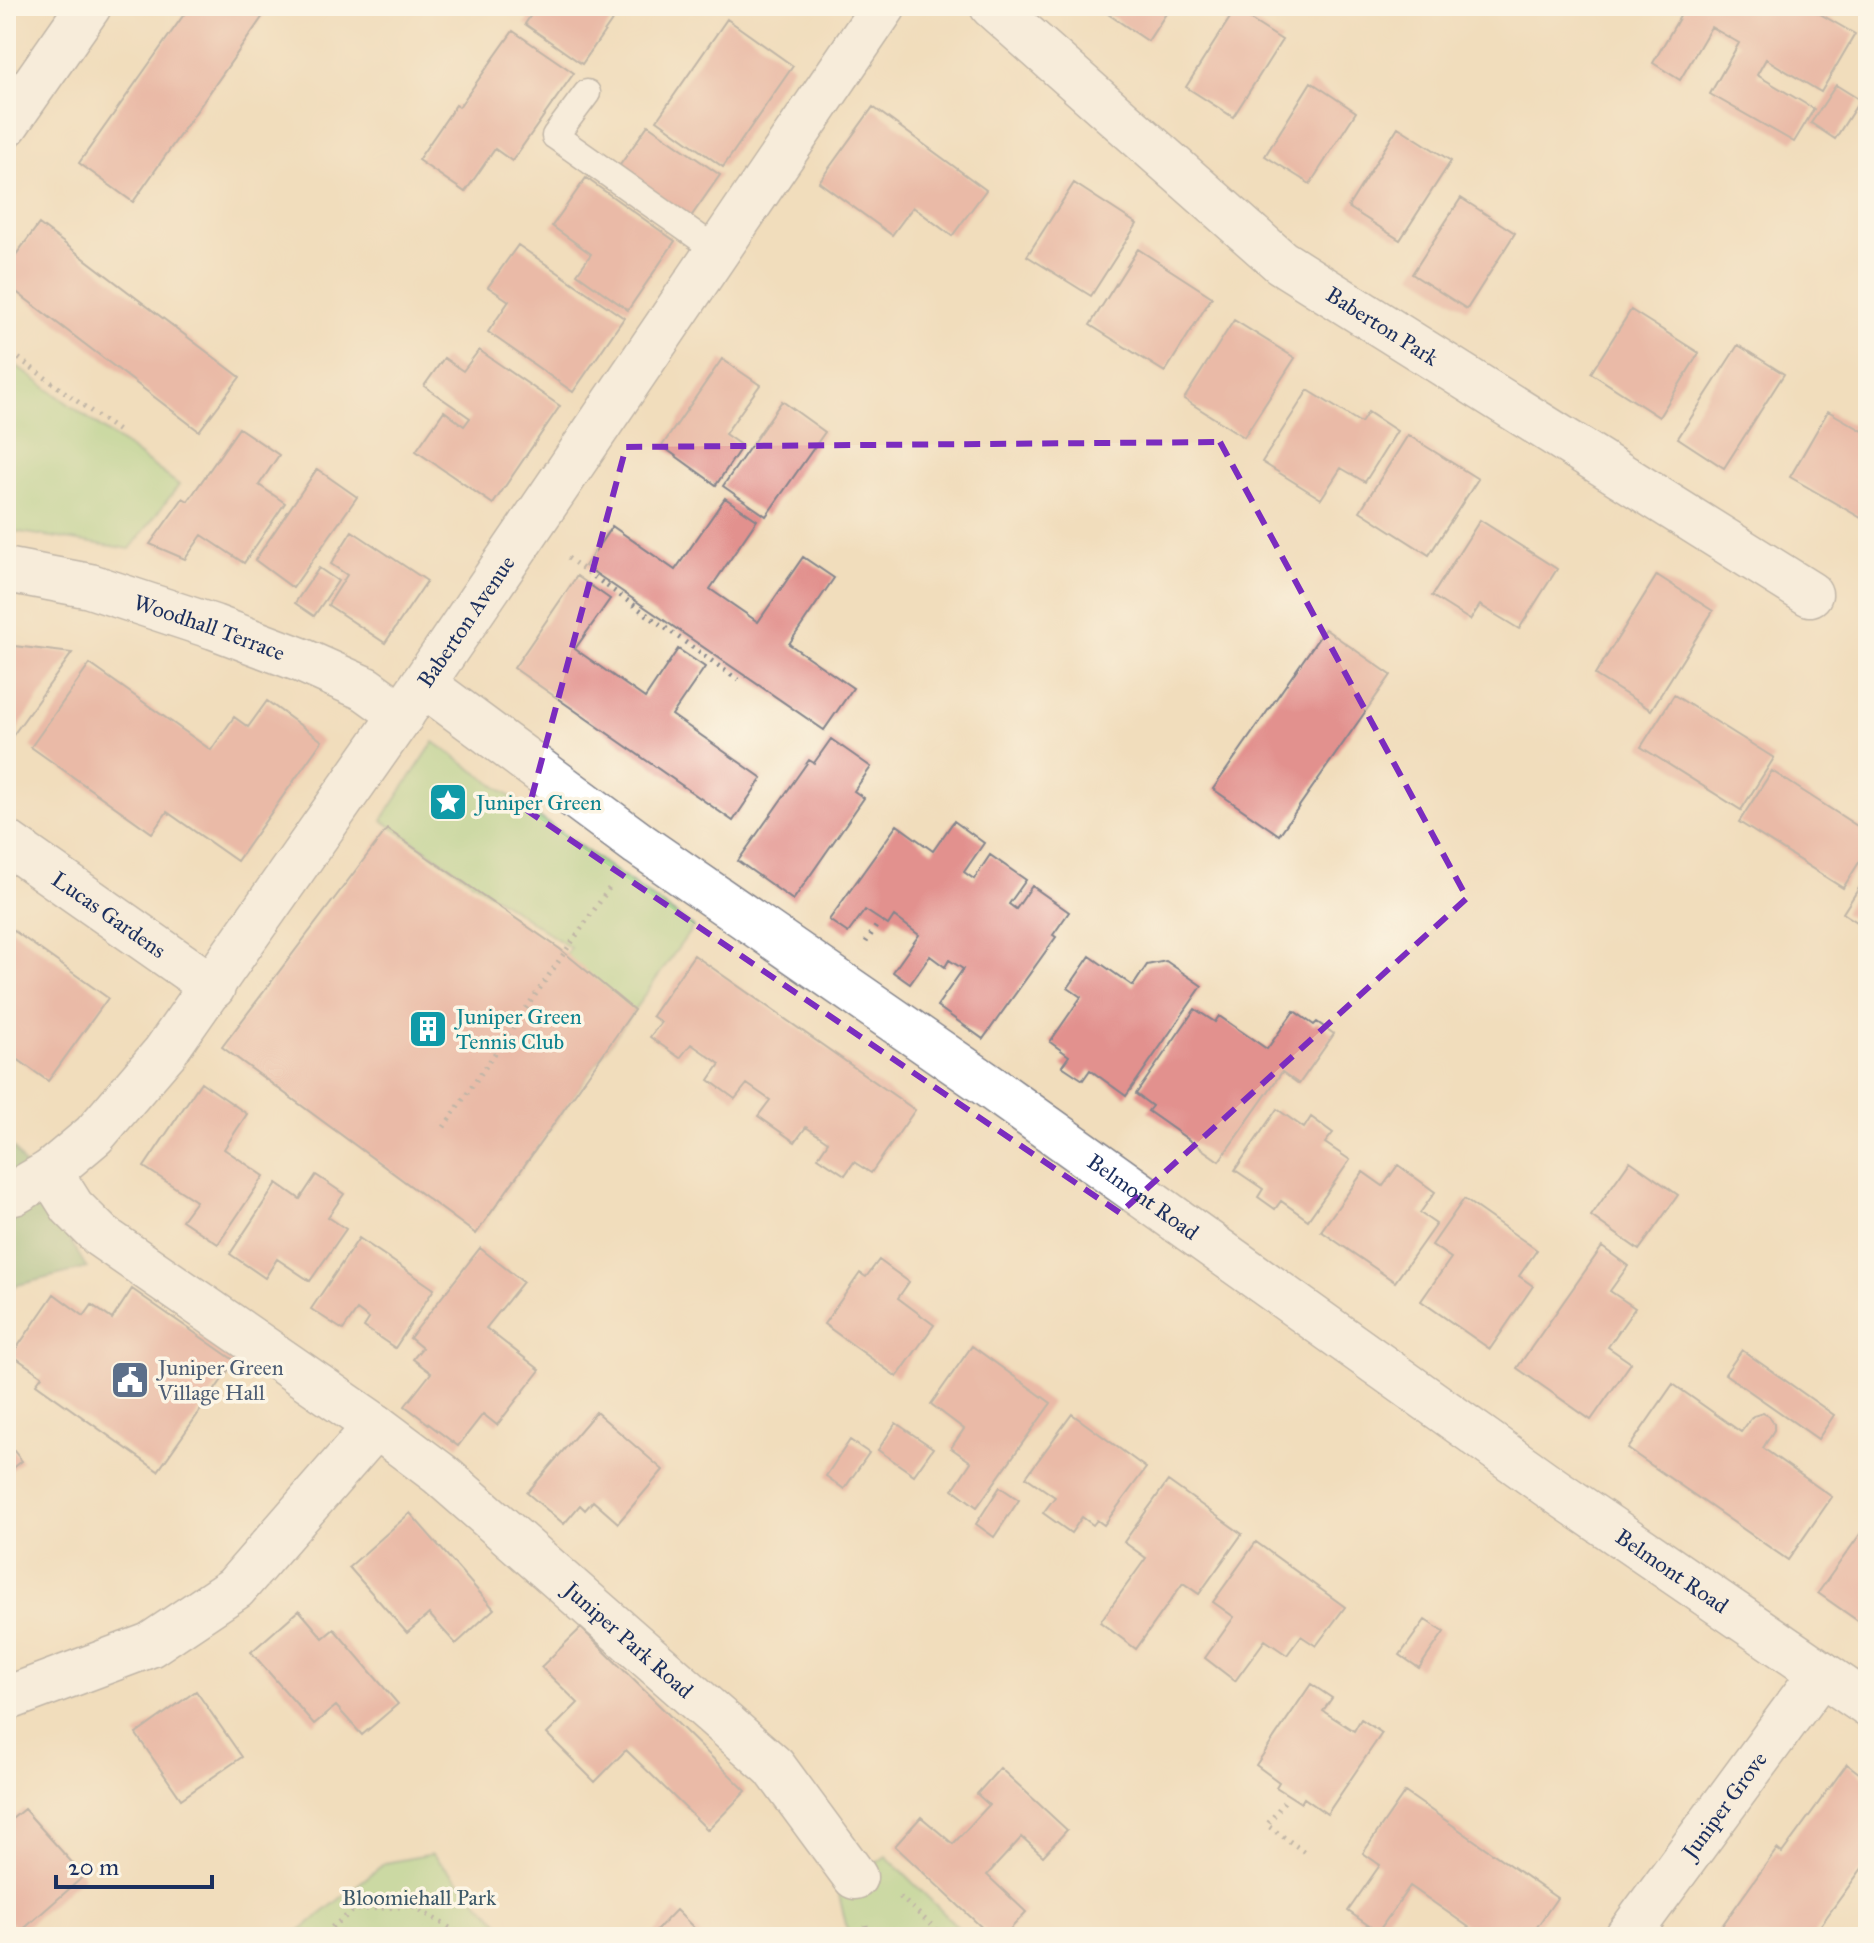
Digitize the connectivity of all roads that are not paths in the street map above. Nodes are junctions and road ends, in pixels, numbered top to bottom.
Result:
1 (89, 6) edge
2 (884, 6) edge
3 (992, 6) edge
4 (587, 93) dead end
5 (6, 125) edge
6 (718, 251) junction
7 (6, 570) edge
8 (1810, 594) dead end
9 (412, 699) junction
10 (6, 842) edge
11 (213, 987) junction
12 (50, 1172) junction
13 (6, 1195) edge
14 (376, 1426) junction
15 (1821, 1673) junction
16 (6, 1699) edge
17 (1868, 1705) edge
18 (855, 1877) dead end
19 (1627, 1937) edge

1 - 5 street
2 - 6 street, Baberton Avenue
3 - 8 street, Baberton Park
4 - 6 lane
6 - 9 street, Baberton Avenue
7 - 9 street, Woodhall Terrace
9 - 11 street, Baberton Avenue
9 - 15 street, Belmont Road
10 - 11 street, Lucas Gardens
11 - 12 street, Baberton Avenue
12 - 13 street, Baberton Avenue
12 - 14 street, Juniper Park Road
14 - 16 street
14 - 18 street, Juniper Park Road
15 - 17 street, Belmont Road
15 - 19 street, Juniper Grove

